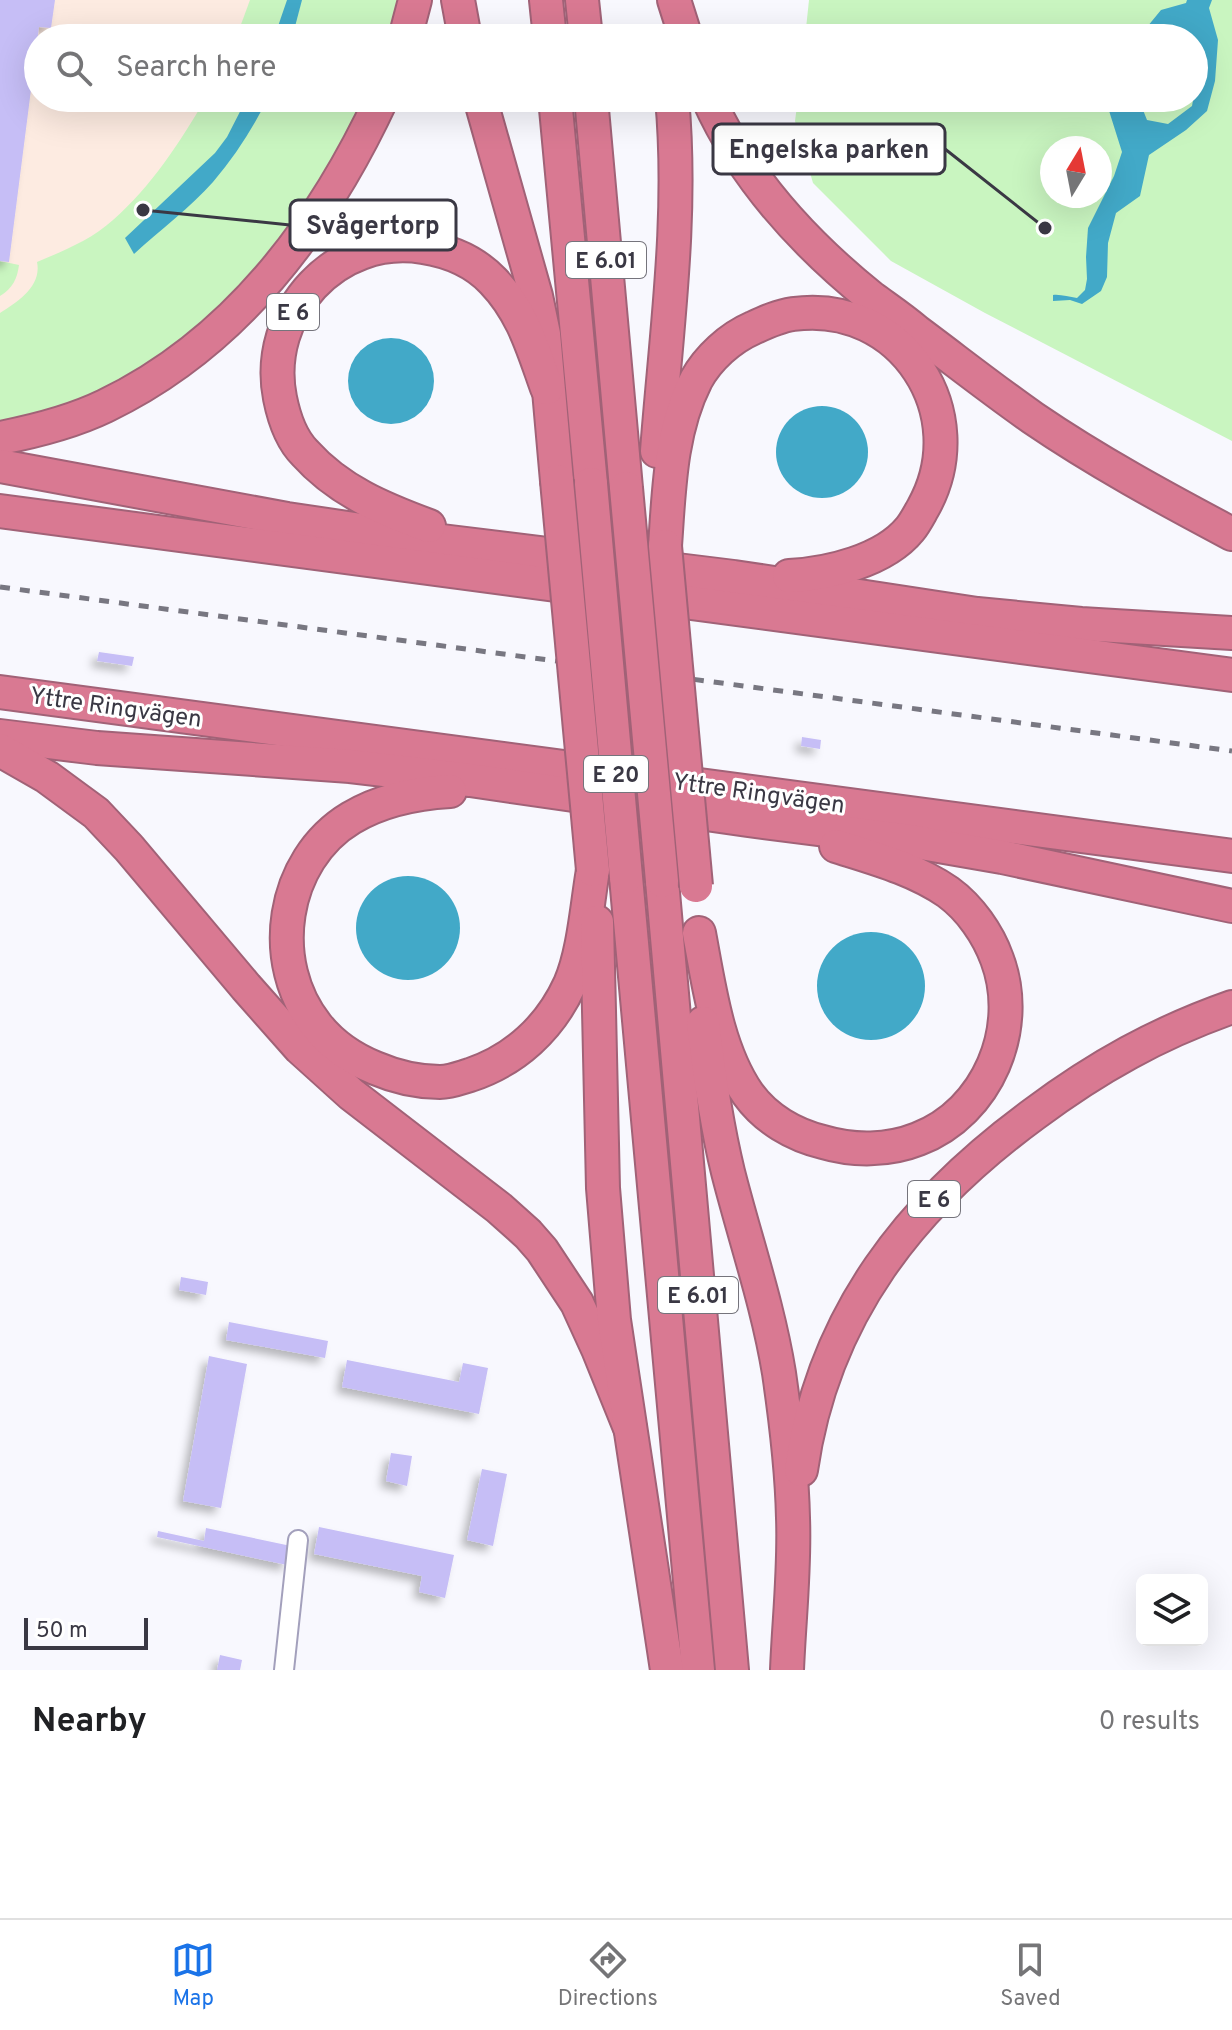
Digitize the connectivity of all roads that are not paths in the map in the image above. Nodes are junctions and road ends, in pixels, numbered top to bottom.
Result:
1 (415, 0) edge
2 (458, 0) edge
3 (546, 0) edge
4 (582, 0) edge
5 (661, 0) edge
6 (674, 0) edge
7 (409, 24) edge
8 (462, 24) edge
9 (549, 24) edge
10 (585, 24) edge
11 (664, 24) edge
12 (682, 24) edge
13 (375, 112) edge
14 (484, 112) edge
15 (556, 112) edge
16 (593, 112) edge
17 (673, 112) edge
18 (716, 112) edge
19 (547, 388) junction
20 (0, 438) edge
21 (0, 466) edge
22 (651, 492) junction
23 (0, 511) edge
24 (1232, 534) edge
25 (485, 546) junction
26 (734, 577) junction
27 (1232, 633) edge
28 (1232, 675) edge
29 (0, 692) edge
30 (0, 736) edge
31 (0, 750) edge
32 (553, 793) junction
33 (748, 820) junction
34 (1232, 856) edge
35 (593, 870) junction
36 (1232, 906) edge
37 (699, 933) junction
38 (1232, 1007) edge
39 (630, 1428) junction
40 (793, 1521) junction
41 (298, 1540) dead end
42 (284, 1670) edge
43 (667, 1670) edge
44 (698, 1670) edge
45 (732, 1670) edge
46 (787, 1670) edge

1 - 7 highway
2 - 8 highway
3 - 9 highway
4 - 10 highway
5 - 11 highway
6 - 12 highway
13 - 20 highway
14 - 19 highway
15 - 44 highway, E 6.01, bridge
16 - 22 highway, E 6.01
17 - 22 highway
18 - 24 highway
19 - 25 highway, E 6
19 - 35 highway, E 6, bridge
21 - 25 highway
22 - 26 highway
22 - 37 highway, bridge
22 - 45 highway, E 6.01, bridge
23 - 28 highway
25 - 26 highway, E 6
26 - 27 highway, E 6
29 - 34 highway, Yttre Ringvägen / E 20
30 - 32 highway
31 - 39 highway
32 - 33 highway
32 - 35 highway
33 - 36 highway
33 - 37 highway
35 - 39 highway, E 6
37 - 40 highway
38 - 40 highway, E 6
39 - 43 highway, E 6
40 - 46 highway, E 6
41 - 42 street

